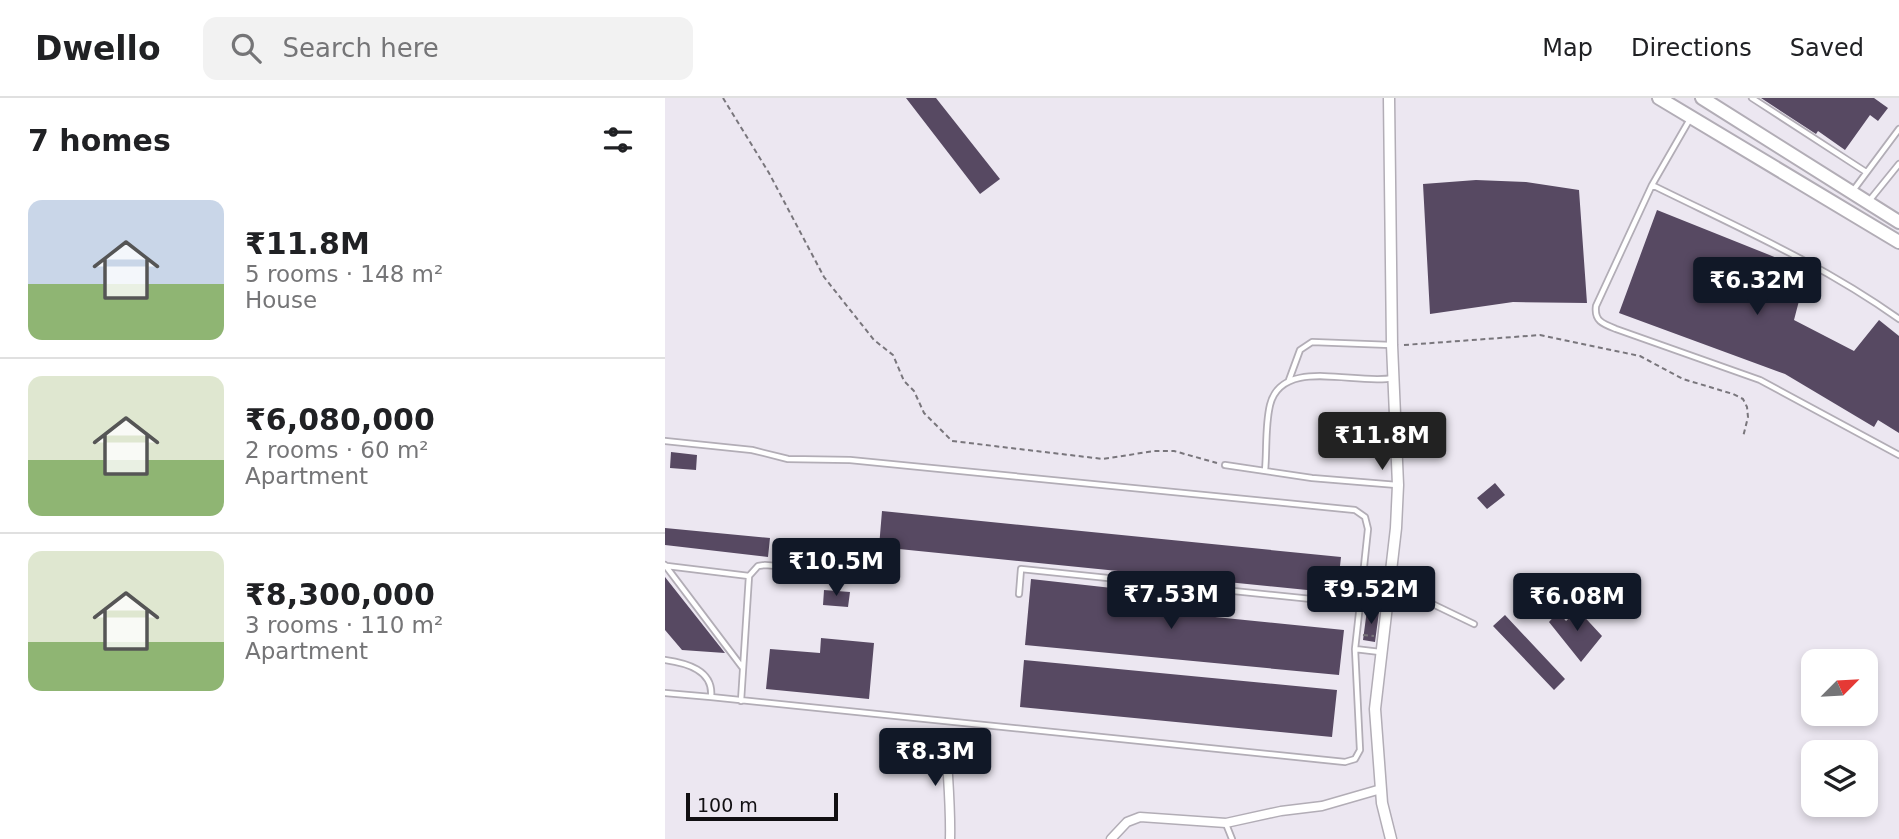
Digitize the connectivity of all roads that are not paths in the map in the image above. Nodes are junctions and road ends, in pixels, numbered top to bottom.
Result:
1 (1389, 98) edge
2 (1659, 98) edge
3 (1702, 98) edge
4 (1752, 98) edge
5 (1690, 118) junction
6 (1899, 129) edge
7 (1899, 164) edge
8 (1866, 173) junction
9 (1652, 185) junction
10 (1851, 192) junction
11 (1868, 202) junction
12 (1899, 222) edge
13 (1899, 242) edge
14 (1899, 319) edge
15 (1392, 345) junction
16 (1394, 377) junction
17 (1289, 380) junction
18 (665, 441) edge
19 (1899, 455) edge
20 (1225, 465) road end
21 (1265, 471) junction
22 (1398, 485) junction
23 (666, 566) edge
24 (813, 569) dead end
25 (750, 576) junction
26 (1390, 583) junction
27 (1019, 594) dead end
28 (1360, 604) junction
29 (1474, 624) dead end
30 (1355, 649) junction
31 (1380, 652) junction
32 (665, 660) edge
33 (743, 668) junction
34 (665, 692) edge
35 (711, 697) junction
36 (741, 701) junction
37 (946, 737) dead end
38 (1381, 789) junction
39 (1226, 823) junction
40 (950, 839) edge
41 (1111, 839) edge
42 (1232, 839) edge
43 (1391, 839) edge

1 - 15 street
2 - 5 main road
3 - 10 main road
4 - 8 lane
5 - 9 lane
5 - 13 main road
6 - 8 lane
7 - 11 lane
8 - 10 lane
9 - 14 lane
9 - 19 lane
10 - 11 main road
11 - 12 main road
15 - 16 street
15 - 17 lane
16 - 17 lane
16 - 22 street
17 - 21 lane
18 - 28 lane
20 - 21 lane
21 - 22 lane
22 - 26 street
23 - 25 lane
23 - 33 lane
24 - 25 lane
25 - 33 lane
26 - 29 lane
26 - 31 street
27 - 28 lane
28 - 30 lane
30 - 31 lane
30 - 36 lane
31 - 38 street
32 - 35 lane
33 - 36 lane
34 - 35 lane
35 - 36 lane
37 - 40 street
38 - 39 street
38 - 43 street
39 - 41 street
39 - 42 lane

